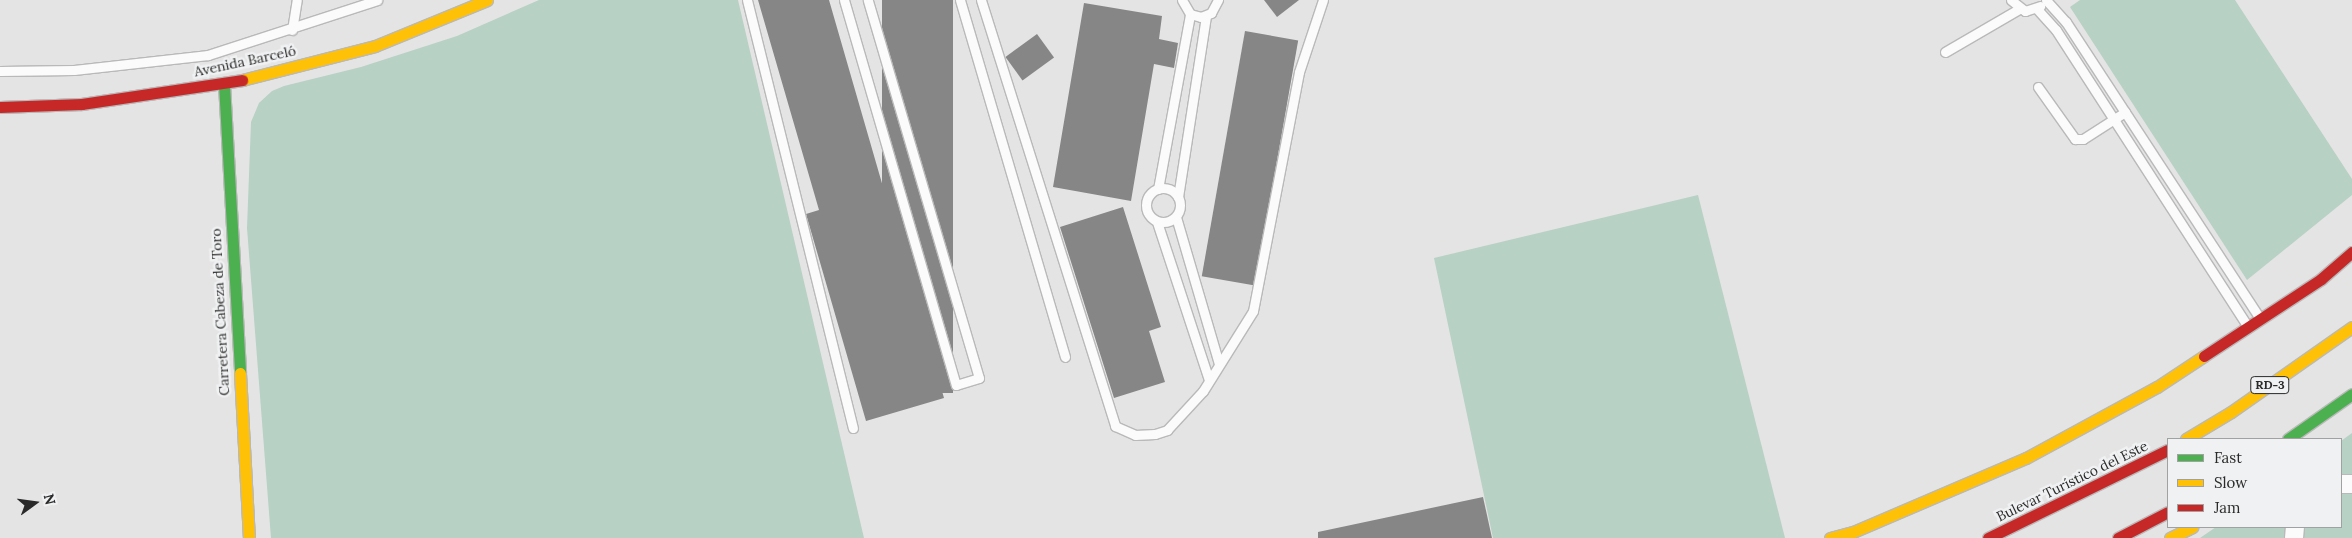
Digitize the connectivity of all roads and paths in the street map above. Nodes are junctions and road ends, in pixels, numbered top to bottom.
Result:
1 (297, 0) edge
2 (377, 0) edge
3 (487, 0) edge
4 (747, 0) edge
5 (844, 0) edge
6 (868, 0) edge
7 (960, 0) edge
8 (981, 0) edge
9 (1182, 0) edge
10 (1218, 0) edge
11 (1323, 0) edge
12 (2011, 0) edge
13 (2046, 0) edge
14 (2037, 8) junction
15 (2019, 9) junction
16 (1190, 14) junction
17 (1206, 16) junction
18 (292, 30) junction
19 (1945, 52) dead end
20 (0, 71) edge
21 (224, 84) junction
22 (2038, 87) dead end
23 (0, 107) edge
24 (2125, 112) junction
25 (2113, 120) junction
26 (1158, 189) junction
27 (1178, 197) junction
28 (1176, 217) junction
29 (1157, 222) junction
30 (2352, 252) edge
31 (2261, 319) junction
32 (2248, 327) junction
33 (2352, 327) edge
34 (1065, 357) dead end
35 (1219, 364) junction
36 (1209, 380) junction
37 (2352, 394) edge
38 (853, 428) dead end
39 (2188, 438) edge
40 (2289, 438) edge
41 (2167, 450) edge
42 (2167, 513) edge
43 (2191, 528) edge
44 (248, 538) edge
45 (1830, 538) edge
46 (1988, 538) edge
47 (2118, 538) edge
48 (2170, 538) edge

1 - 18 lane
2 - 18 lane
3 - 21 main road, Avenida Barceló
4 - 38 lane
5 - 6 lane
7 - 34 lane
8 - 36 lane
9 - 16 lane
10 - 17 lane
11 - 35 lane
12 - 15 lane
13 - 14 lane
13 - 24 lane
14 - 15 lane
14 - 25 lane
15 - 19 lane
16 - 17 lane
16 - 26 lane
17 - 27 lane
18 - 20 lane
21 - 23 main road, Avenida Barceló
21 - 44 main road, Carretera Cabeza de Toro
22 - 25 lane
24 - 25 lane
24 - 31 lane
25 - 32 lane
26 - 27 lane
26 - 29 lane
27 - 28 lane
28 - 29 lane
28 - 35 lane
29 - 36 lane
30 - 31 main road
31 - 32 main road
32 - 45 main road
33 - 39 main road, RD-3
35 - 36 lane
37 - 40 main road
41 - 46 main road, Bulevar Turístico del Este
42 - 47 main road
43 - 48 main road

